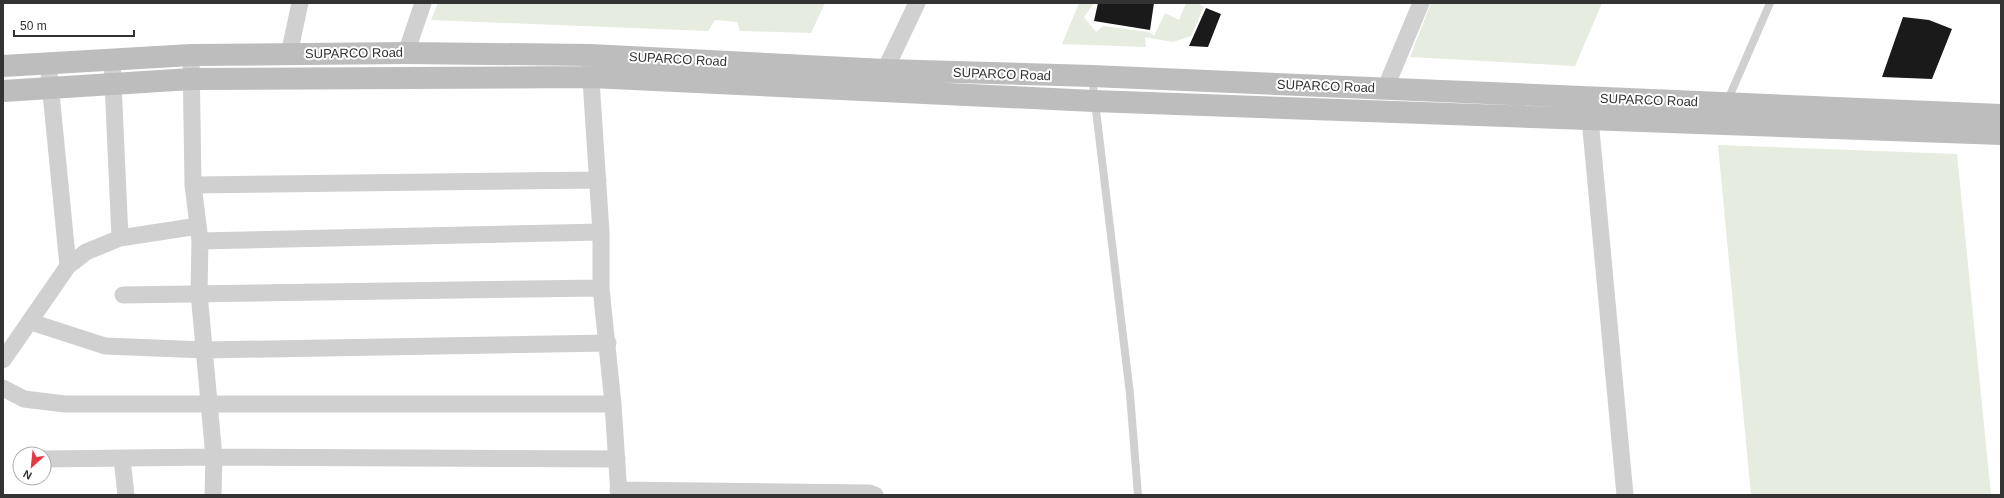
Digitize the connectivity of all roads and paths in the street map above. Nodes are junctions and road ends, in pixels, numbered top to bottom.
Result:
1 (300, 3) edge
2 (423, 3) edge
3 (917, 3) edge
4 (1421, 3) edge
5 (1770, 3) edge
6 (406, 53) junction
7 (289, 54) junction
8 (191, 55) junction
9 (590, 55) junction
10 (112, 60) junction
11 (48, 63) junction
12 (3, 66) edge
13 (885, 70) junction
14 (1092, 76) junction
15 (591, 77) junction
16 (191, 79) junction
17 (113, 84) junction
18 (50, 88) junction
19 (1385, 89) junction
20 (3, 91) edge
21 (1094, 101) junction
22 (1726, 103) junction
23 (2001, 115) edge
24 (1590, 118) junction
25 (2001, 134) edge
26 (598, 180) junction
27 (193, 185) junction
28 (601, 232) junction
29 (199, 233) junction
30 (120, 238) junction
31 (68, 266) junction
32 (601, 288) junction
33 (200, 292) junction
34 (122, 295) dead end
35 (31, 322) junction
36 (608, 343) junction
37 (205, 350) junction
38 (3, 360) edge
39 (3, 388) edge
40 (209, 404) junction
41 (613, 404) junction
42 (214, 457) junction
43 (52, 459) edge
44 (122, 459) junction
45 (617, 459) junction
46 (619, 492) edge
47 (126, 495) edge
48 (213, 495) edge
49 (875, 495) edge
50 (1138, 495) edge
51 (1625, 495) edge

1 - 7 street
2 - 6 street
3 - 13 street
4 - 19 street
5 - 22 lane
6 - 7 street, SUPARCO Road
6 - 9 street, SUPARCO Road
7 - 8 street, SUPARCO Road
8 - 10 street, SUPARCO Road
8 - 16 street
9 - 13 street, SUPARCO Road
9 - 15 street
10 - 11 street, SUPARCO Road
10 - 17 street
11 - 12 street, SUPARCO Road
11 - 18 street
13 - 14 street, SUPARCO Road
14 - 19 street, SUPARCO Road
14 - 21 lane
15 - 16 street, SUPARCO Road
15 - 21 street, SUPARCO Road
15 - 26 street
16 - 17 street, SUPARCO Road
16 - 27 street
17 - 18 street, SUPARCO Road
17 - 30 street
18 - 20 street, SUPARCO Road
18 - 31 street
19 - 22 street, SUPARCO Road
21 - 24 street, SUPARCO Road
21 - 50 lane
22 - 23 street, SUPARCO Road
24 - 25 street, SUPARCO Road
24 - 51 street
26 - 27 street
26 - 28 street
27 - 29 street
28 - 29 street
28 - 32 street
29 - 30 street
29 - 33 street
30 - 31 street
31 - 35 street
32 - 33 street
32 - 36 street
33 - 34 street
33 - 37 street
35 - 37 street
35 - 38 street
36 - 37 street
36 - 41 street
37 - 40 street
39 - 40 street
40 - 41 street
40 - 42 street
41 - 45 street
42 - 44 street
42 - 45 street
42 - 48 street
43 - 44 street
44 - 47 street
45 - 46 street
46 - 49 street

